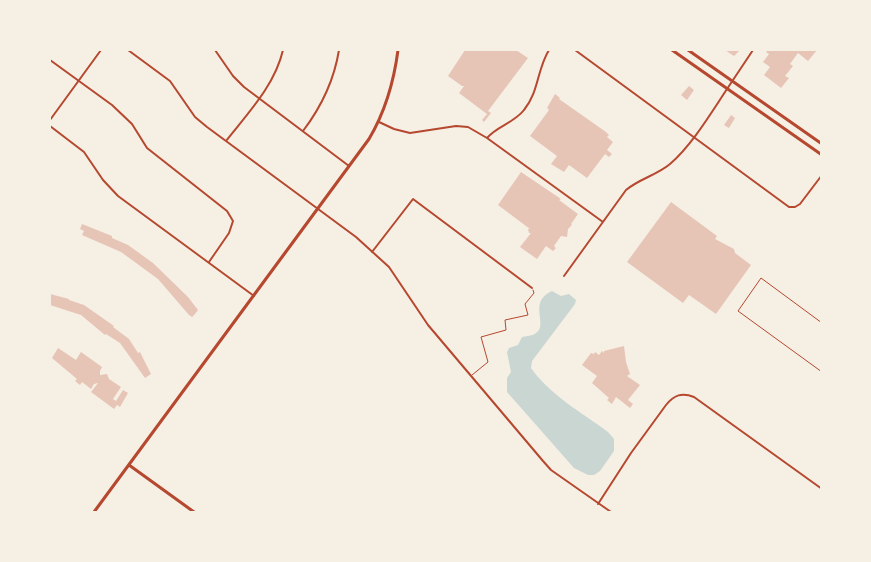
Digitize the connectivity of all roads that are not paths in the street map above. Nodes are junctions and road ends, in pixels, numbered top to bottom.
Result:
1 (101, 50) edge
2 (128, 50) edge
3 (215, 50) edge
4 (283, 50) edge
5 (339, 50) edge
6 (398, 50) edge
7 (549, 50) edge
8 (575, 50) edge
9 (672, 50) edge
10 (688, 50) edge
11 (753, 50) edge
12 (50, 60) edge
13 (78, 81) junction
14 (733, 82) junction
15 (728, 89) junction
16 (258, 99) junction
17 (50, 120) edge
18 (379, 122) junction
19 (50, 126) edge
20 (303, 131) junction
21 (694, 136) junction
22 (487, 138) junction
23 (226, 141) junction
24 (822, 144) edge
25 (822, 155) edge
26 (350, 166) junction
27 (822, 175) edge
28 (318, 209) junction
29 (603, 222) junction
30 (372, 252) junction
31 (209, 262) junction
32 (564, 276) dead end
33 (532, 288) joint
34 (254, 296) junction
35 (822, 323) edge
36 (822, 372) edge
37 (471, 376) junction
38 (129, 465) junction
39 (822, 489) edge
40 (598, 504) junction
41 (94, 513) edge
42 (194, 513) edge
43 (611, 513) edge

1 - 13 street
2 - 23 street
3 - 16 street
4 - 16 street
5 - 20 street
6 - 18 main road
7 - 22 street
8 - 21 street
9 - 15 main road
10 - 14 main road
11 - 14 street
12 - 13 street
13 - 17 street
13 - 31 street
14 - 15 street
14 - 24 main road
15 - 21 street
15 - 25 main road
16 - 20 street
16 - 23 street
18 - 22 street
18 - 26 main road
19 - 31 street
20 - 26 street
21 - 27 street
21 - 29 street
22 - 29 street
23 - 28 street
26 - 28 main road
28 - 30 street
28 - 34 main road
29 - 32 street
30 - 33 street
30 - 37 street
31 - 34 street
33 - 37 lane
34 - 38 main road
35 - 36 lane
37 - 40 street
38 - 41 main road
38 - 42 main road
39 - 40 street
40 - 43 street

